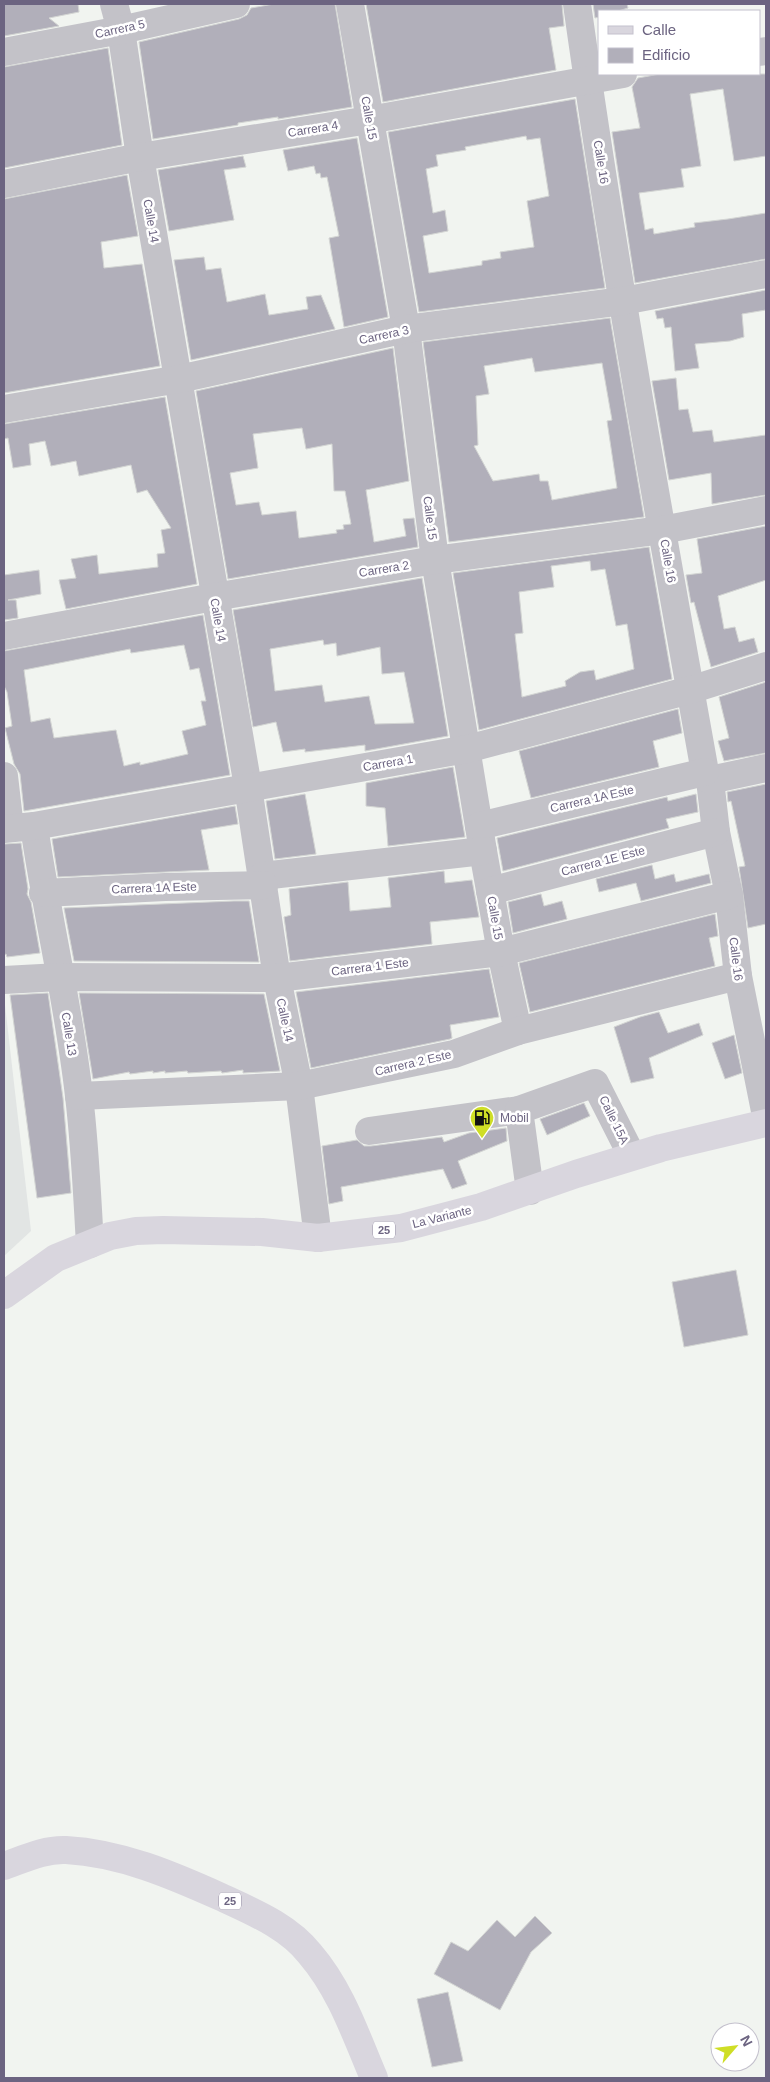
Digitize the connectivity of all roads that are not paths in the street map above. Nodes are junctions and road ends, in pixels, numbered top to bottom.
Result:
1 (114, 4) edge
2 (236, 4) edge
3 (350, 4) edge
4 (577, 4) edge
5 (121, 30) junction
6 (4, 52) edge
7 (617, 75) edge
8 (587, 80) junction
9 (369, 120) junction
10 (140, 157) junction
11 (4, 184) edge
12 (766, 274) edge
13 (623, 301) junction
14 (406, 330) junction
15 (179, 379) junction
16 (4, 409) edge
17 (766, 510) edge
18 (662, 530) junction
19 (435, 560) junction
20 (214, 597) junction
21 (4, 636) edge
22 (766, 666) edge
23 (690, 690) junction
24 (467, 749) junction
25 (766, 768) edge
26 (4, 776) edge
27 (707, 776) junction
28 (248, 787) junction
29 (16, 827) edge
30 (716, 832) junction
31 (481, 839) junction
32 (263, 881) junction
33 (490, 891) junction
34 (43, 893) junction
35 (729, 895) junction
36 (501, 952) junction
37 (738, 976) junction
38 (60, 977) junction
39 (277, 978) junction
40 (4, 980) edge
41 (518, 1031) junction
42 (299, 1086) junction
43 (79, 1096) junction
44 (520, 1110) junction
45 (766, 1116) edge
46 (766, 1123) edge
47 (369, 1130) dead end
48 (632, 1156) junction
49 (530, 1191) junction
50 (318, 1238) junction
51 (90, 1244) junction
52 (4, 1296) edge
53 (4, 1866) edge
54 (374, 2078) edge

1 - 5 street, Calle 14
2 - 5 street, Carrera 5
3 - 9 street, Calle 15
4 - 8 street, Calle 16
5 - 6 street, Carrera 5
5 - 10 street, Calle 14
7 - 8 street, Carrera 4
8 - 9 street, Carrera 4
8 - 13 street, Calle 16
9 - 10 street, Carrera 4
9 - 14 street, Calle 15
10 - 11 street, Carrera 4
10 - 15 street, Calle 14
12 - 13 street, Carrera 3
13 - 14 street, Carrera 3
13 - 18 street, Calle 16
14 - 15 street, Carrera 3
14 - 19 street, Calle 15
15 - 16 street, Carrera 3
15 - 20 street, Calle 14
17 - 18 street, Carrera 2
18 - 19 street, Carrera 2
18 - 23 street, Calle 16
19 - 20 street, Carrera 2
19 - 24 street, Calle 15
20 - 21 street, Carrera 2
20 - 28 street, Calle 14
22 - 23 street, Carrera 1
23 - 24 street, Carrera 1
23 - 27 street, Calle 16
24 - 28 street, Carrera 1
24 - 31 street, Calle 15
25 - 27 street, Carrera 1A Este
26 - 29 street, Calle 13
27 - 30 street, Calle 16
27 - 31 street, Carrera 1A Este
28 - 29 street, Carrera 1
28 - 32 street, Calle 14
29 - 34 street, Calle 13
30 - 33 street, Carrera 1E Este
30 - 35 street, Calle 16
31 - 32 street, Carrera 1A Este
31 - 33 street, Calle 15
32 - 34 street, Carrera 1A Este
32 - 39 street, Calle 14
33 - 36 street, Calle 15
34 - 38 street, Calle 13
35 - 36 street, Carrera 1 Este
35 - 37 street, Calle 16
36 - 39 street, Carrera 1 Este
36 - 41 street, Calle 15
37 - 41 street, Carrera 2 Este
37 - 45 street, Calle 16
38 - 39 street, Carrera 1 Este
38 - 40 street, Carrera 1 Este
38 - 43 street, Calle 13
39 - 42 street, Calle 14
41 - 42 street, Carrera 2 Este
42 - 43 street, Carrera 2 Este
42 - 50 street, Calle 14
43 - 51 street, Calle 13
44 - 47 street
44 - 48 street, Calle 15A
44 - 49 street
46 - 48 main road, La Variante / 25
48 - 49 main road, La Variante / 25
49 - 50 main road, La Variante / 25
50 - 51 main road, La Variante / 25
51 - 52 main road, La Variante / 25
53 - 54 main road, 25

